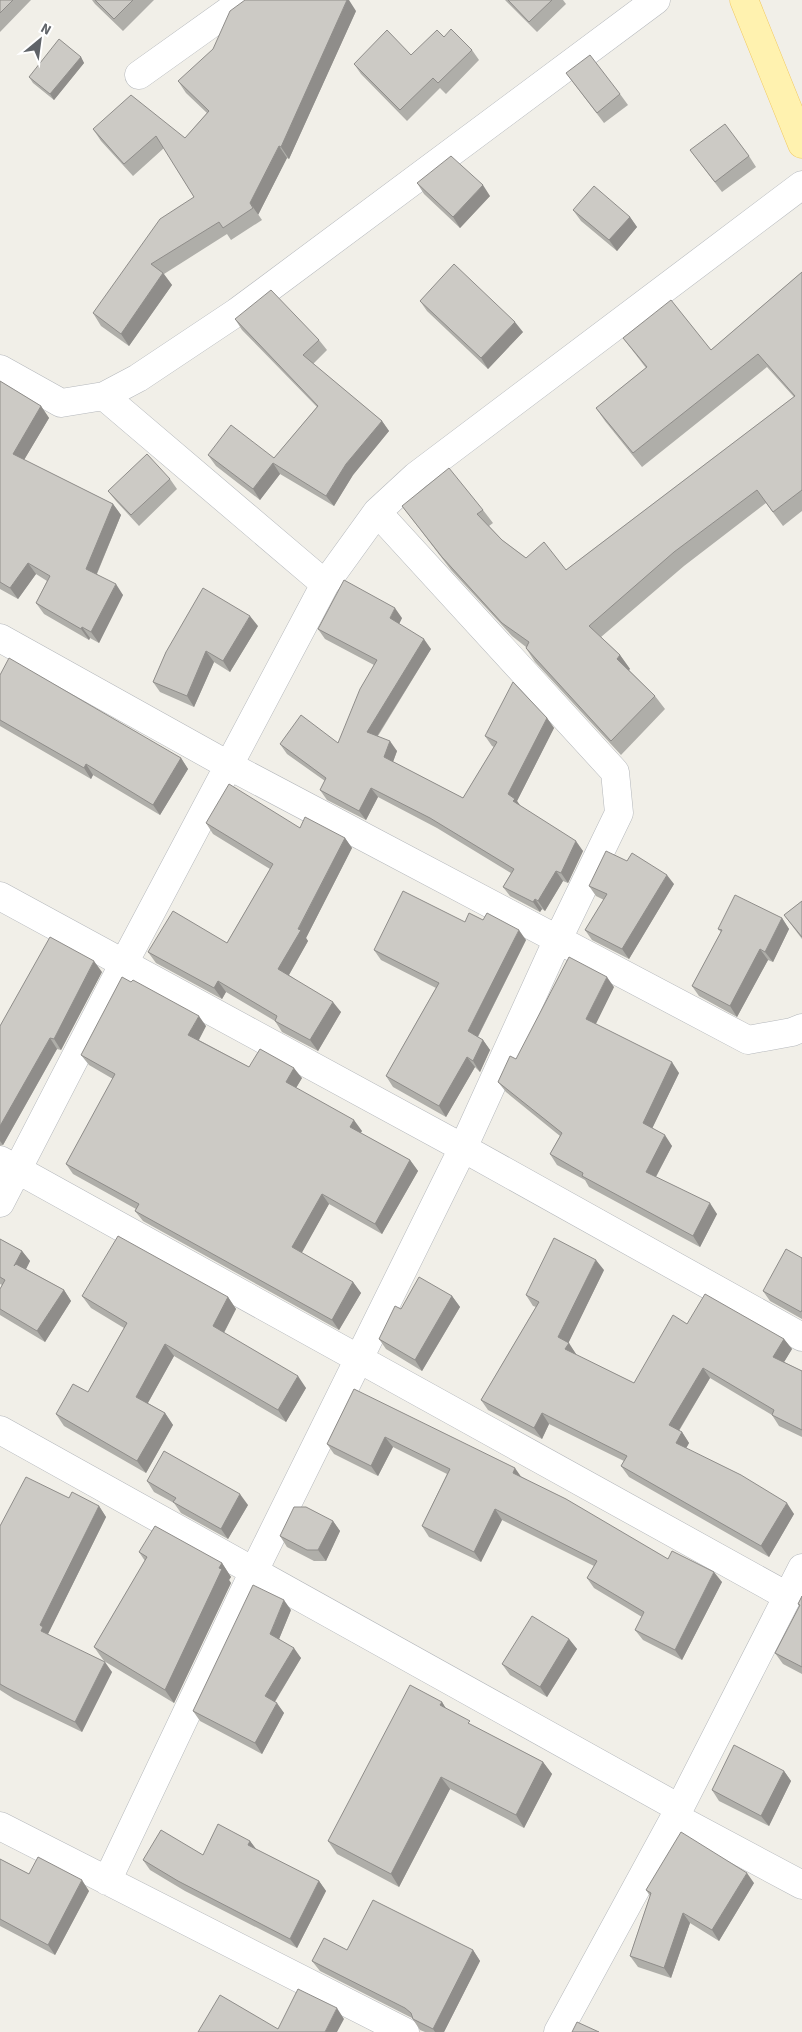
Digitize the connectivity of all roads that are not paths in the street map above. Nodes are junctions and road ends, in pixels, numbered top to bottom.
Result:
1 (244, 0) edge
2 (656, 0) edge
3 (744, 0) edge
4 (139, 75) dead end
5 (802, 144) edge
6 (802, 185) edge
7 (0, 369) edge
8 (104, 396) junction
9 (377, 512) junction
10 (325, 584) junction
11 (0, 638) edge
12 (228, 765) junction
13 (0, 896) edge
14 (558, 939) junction
15 (124, 963) junction
16 (802, 1028) edge
17 (463, 1148) junction
18 (9, 1165) edge
19 (0, 1203) edge
20 (802, 1337) edge
21 (360, 1360) junction
22 (0, 1430) edge
23 (802, 1568) edge
24 (254, 1571) junction
25 (787, 1596) junction
26 (677, 1812) junction
27 (0, 1826) edge
28 (107, 1882) junction
29 (802, 1885) edge
30 (405, 2032) edge
31 (558, 2032) edge

1 - 4 street
2 - 8 street
3 - 5 main road
6 - 9 street
7 - 8 street
8 - 10 street
9 - 10 street
9 - 14 street
10 - 12 street
11 - 12 street
12 - 14 street
12 - 15 street
13 - 15 street
14 - 16 street
14 - 17 street
15 - 17 street
15 - 18 street
17 - 20 street
17 - 21 street
18 - 19 street
18 - 21 street
21 - 24 street
21 - 25 street
22 - 24 street
23 - 25 street
24 - 26 street
24 - 28 street
25 - 26 street
26 - 29 street
26 - 31 street
27 - 28 street
28 - 30 street

